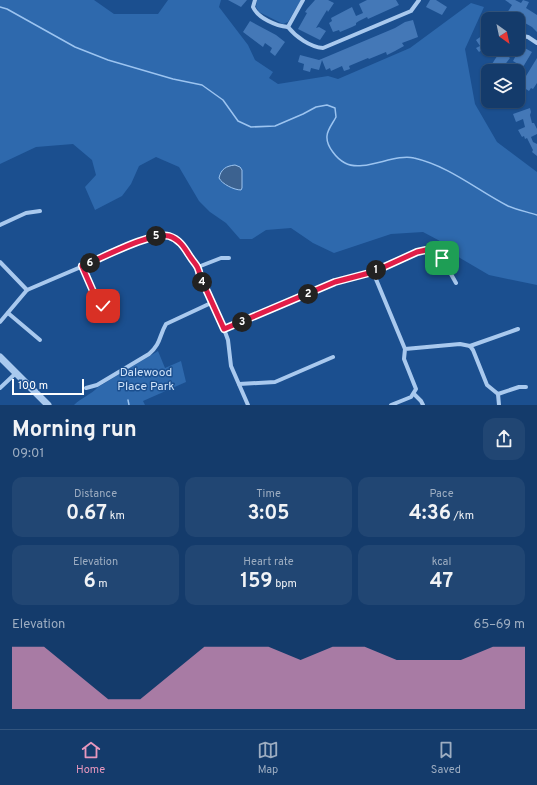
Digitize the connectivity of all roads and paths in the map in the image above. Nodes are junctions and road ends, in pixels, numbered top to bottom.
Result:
1 (255, 0) edge
2 (303, 0) edge
3 (420, 0) edge
4 (288, 27) junction
5 (525, 36) edge
6 (537, 43) edge
7 (40, 211) dead end
8 (0, 225) edge
9 (228, 258) dead end
10 (0, 262) edge
11 (82, 266) junction
12 (198, 267) junction
13 (373, 272) junction
14 (456, 283) dead end
15 (27, 290) junction
16 (211, 303) junction
17 (103, 306) dead end
18 (8, 313) junction
19 (0, 322) edge
20 (224, 329) junction
21 (518, 329) dead end
22 (40, 340) dead end
23 (470, 346) junction
24 (405, 349) junction
25 (0, 357) edge
26 (332, 357) dead end
27 (16, 373) junction
28 (239, 384) junction
29 (526, 387) dead end
30 (0, 388) edge
31 (86, 388) dead end
32 (414, 394) junction
33 (498, 394) junction
34 (48, 405) edge
35 (248, 405) edge
36 (391, 405) edge
37 (423, 405) edge
38 (499, 405) edge

1 - 4 street
2 - 4 street
3 - 4 street
5 - 6 street
7 - 8 street
9 - 12 street
10 - 15 street
11 - 12 street
11 - 15 street
11 - 17 street
12 - 16 street
13 - 14 street
13 - 20 street
13 - 24 street
15 - 18 street
16 - 20 street
16 - 31 street
18 - 19 street
18 - 22 street
20 - 28 street
21 - 23 street
23 - 24 street
23 - 33 street
24 - 32 street
25 - 27 street
26 - 28 street
27 - 30 street
27 - 34 street
28 - 35 street
29 - 33 street
32 - 36 street
32 - 37 street
33 - 38 street

